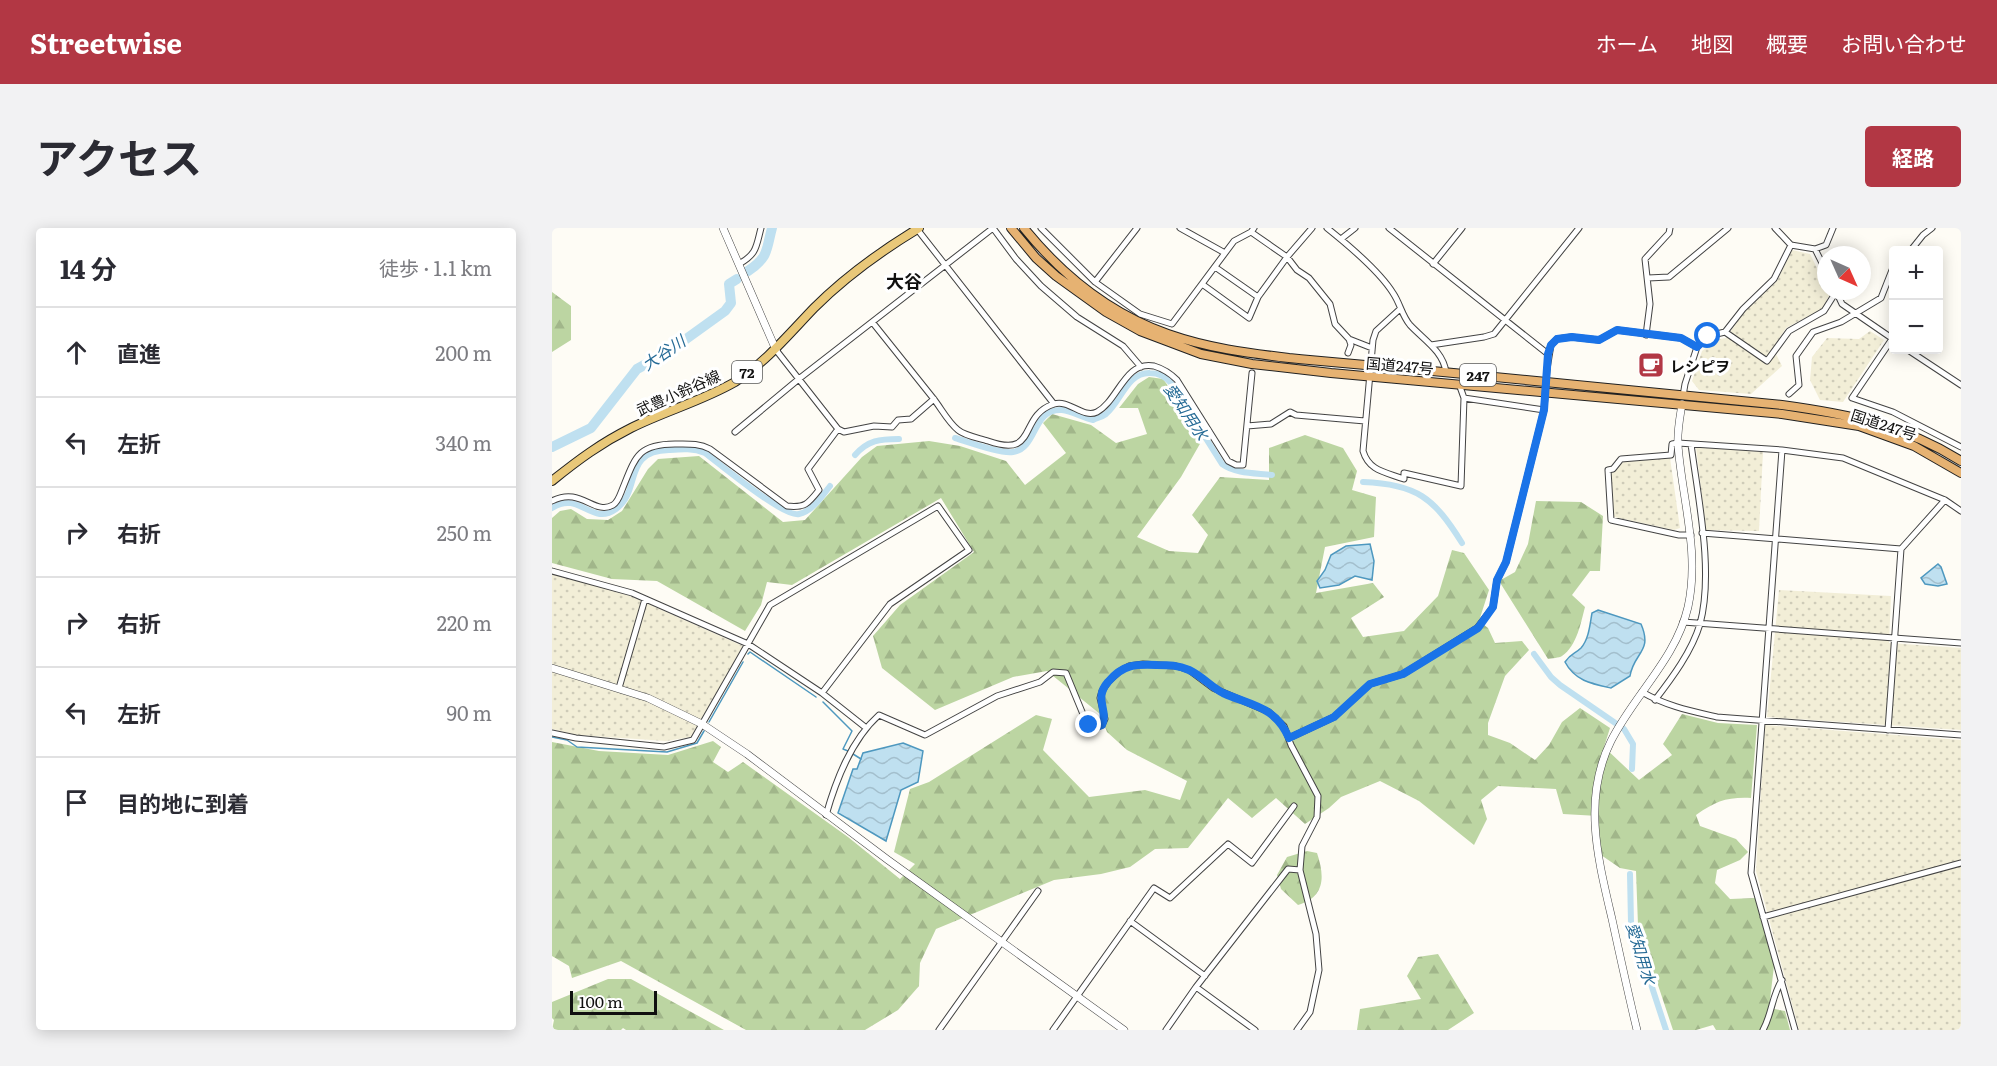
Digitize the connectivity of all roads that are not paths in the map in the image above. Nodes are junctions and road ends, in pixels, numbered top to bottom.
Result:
1 (723, 228) edge
2 (761, 228) edge
3 (918, 228) edge
4 (1011, 228) edge
5 (1023, 228) edge
6 (1041, 228) edge
7 (1137, 228) edge
8 (1180, 228) edge
9 (1312, 228) edge
10 (1328, 228) edge
11 (1355, 228) edge
12 (1389, 228) edge
13 (1462, 228) edge
14 (1579, 228) edge
15 (1670, 228) edge
16 (1728, 228) edge
17 (1774, 228) edge
18 (1833, 228) edge
19 (1932, 228) edge
20 (1253, 230) edge
21 (1341, 239) junction
22 (1791, 245) junction
23 (1914, 246) edge
24 (1815, 249) junction
25 (1225, 253) junction
26 (1817, 253) edge
27 (1287, 257) junction
28 (739, 264) junction
29 (946, 264) junction
30 (1433, 264) junction
31 (1215, 267) junction
32 (1889, 276) edge
33 (1648, 278) junction
34 (1095, 282) junction
35 (1202, 284) junction
36 (1258, 297) junction
37 (1831, 300) edge
38 (1840, 300) edge
39 (1400, 309) junction
40 (1855, 313) junction
41 (1505, 320) junction
42 (873, 323) junction
43 (1725, 332) junction
44 (1647, 335) junction
45 (1889, 336) edge
46 (1349, 339) junction
47 (1431, 345) junction
48 (1889, 345) edge
49 (1697, 347) junction
50 (1372, 348) junction
51 (776, 350) junction
52 (1348, 353) dead end
53 (1548, 354) junction
54 (1914, 354) edge
55 (1370, 365) junction
56 (1141, 366) junction
57 (1446, 372) junction
58 (1252, 373) dead end
59 (1369, 376) junction
60 (800, 378) junction
61 (1459, 384) junction
62 (1961, 385) edge
63 (1789, 394) dead end
64 (1464, 398) junction
65 (934, 399) junction
66 (1682, 400) junction
67 (1054, 404) junction
68 (1544, 410) junction
69 (1365, 421) junction
70 (1247, 426) junction
71 (838, 429) junction
72 (735, 432) dead end
73 (1678, 443) junction
74 (1691, 444) junction
75 (1961, 447) edge
76 (1782, 450) junction
77 (1961, 461) edge
78 (1961, 473) edge
79 (552, 481) edge
80 (1945, 500) junction
81 (552, 501) edge
82 (1961, 511) edge
83 (1702, 533) junction
84 (1691, 535) junction
85 (1776, 538) junction
86 (1901, 549) junction
87 (552, 571) edge
88 (645, 599) junction
89 (1683, 622) junction
90 (1699, 625) junction
91 (1769, 630) junction
92 (1894, 638) junction
93 (1961, 643) edge
94 (748, 644) junction
95 (552, 668) edge
96 (619, 688) junction
97 (1642, 692) junction
98 (822, 693) junction
99 (1655, 700) junction
100 (1761, 722) junction
101 (702, 724) junction
102 (866, 727) junction
103 (1888, 730) junction
104 (552, 733) edge
105 (1961, 735) edge
106 (1289, 738) junction
107 (1294, 806) dead end
108 (826, 815) junction
109 (1961, 863) edge
110 (1300, 870) junction
111 (1038, 891) dead end
112 (1763, 917) junction
113 (1130, 921) junction
114 (1003, 942) junction
115 (1205, 976) junction
116 (1782, 980) junction
117 (1196, 987) junction
118 (1077, 996) junction
119 (939, 1030) edge
120 (1053, 1030) edge
121 (1124, 1030) edge
122 (1166, 1030) edge
123 (1256, 1030) edge
124 (1297, 1030) edge
125 (1637, 1030) edge
126 (1763, 1030) edge
127 (1795, 1030) edge

1 - 28 street
2 - 28 street
3 - 29 street
3 - 51 main road, 武豊小鈴谷線 / 72
4 - 59 highway, 国道247号 / 247
5 - 55 highway, 国道247号 / 247
6 - 34 street
7 - 34 street
8 - 25 street
9 - 27 street
10 - 21 street
11 - 21 street
12 - 30 street
13 - 30 street
14 - 41 street
15 - 33 street
16 - 33 street
17 - 22 street
18 - 24 street
19 - 23 street
20 - 25 street
20 - 27 street
21 - 39 street
22 - 24 street
22 - 43 street
24 - 26 street
25 - 31 street
27 - 36 street
27 - 46 street
28 - 51 street
29 - 42 street
29 - 56 street
29 - 67 street
30 - 41 street
31 - 35 street
31 - 36 street
32 - 40 street
33 - 44 street
34 - 35 street
35 - 36 street
37 - 43 street
38 - 40 street
39 - 47 street
39 - 50 street
40 - 45 street
40 - 63 street
41 - 47 street
41 - 53 street
42 - 60 street
42 - 65 street
43 - 49 street
44 - 49 street
44 - 53 street
46 - 50 street
46 - 52 street
47 - 57 street
48 - 75 street
49 - 66 street
50 - 55 street
51 - 60 street
51 - 79 main road, 武豊小鈴谷線 / 72
53 - 68 street, bridge
54 - 62 street
55 - 57 highway, 国道247号 / 247
55 - 59 street
56 - 67 street
56 - 70 street
57 - 66 highway, 国道247号 / 247
58 - 70 street
59 - 61 highway, 国道247号 / 247
59 - 69 street
60 - 71 street
60 - 72 street
61 - 64 street
61 - 66 highway, 国道247号 / 247
64 - 68 street
64 - 69 street
65 - 67 street
65 - 71 street
66 - 73 street
66 - 77 highway, 国道247号 / 247
66 - 78 highway, 国道247号 / 247
68 - 106 street
69 - 70 street
71 - 81 street
73 - 74 street
73 - 84 street
73 - 84 street
74 - 76 street
74 - 83 street
76 - 80 street
76 - 85 street
80 - 82 street
80 - 86 street
83 - 85 street
83 - 90 street
84 - 89 street
85 - 86 street
85 - 91 street
86 - 92 street
87 - 88 street
88 - 94 street
88 - 96 street
89 - 90 street
89 - 97 street
90 - 91 street
90 - 99 street
91 - 92 street
91 - 100 street
92 - 93 street
92 - 103 street
94 - 98 street
94 - 98 street
94 - 101 street
95 - 96 street
96 - 101 street
97 - 99 street
97 - 125 street
98 - 102 street
99 - 100 street
100 - 103 street
100 - 112 street
101 - 104 street
101 - 108 street
102 - 106 street
102 - 108 street
103 - 105 street
106 - 110 street
107 - 113 street
108 - 114 street
109 - 112 street
110 - 115 street
110 - 124 street
111 - 114 street
112 - 116 street
113 - 115 street
113 - 118 street
114 - 118 street
114 - 119 street
115 - 117 street
116 - 126 street
116 - 127 street
117 - 122 street
117 - 123 street
118 - 120 street
118 - 121 street

